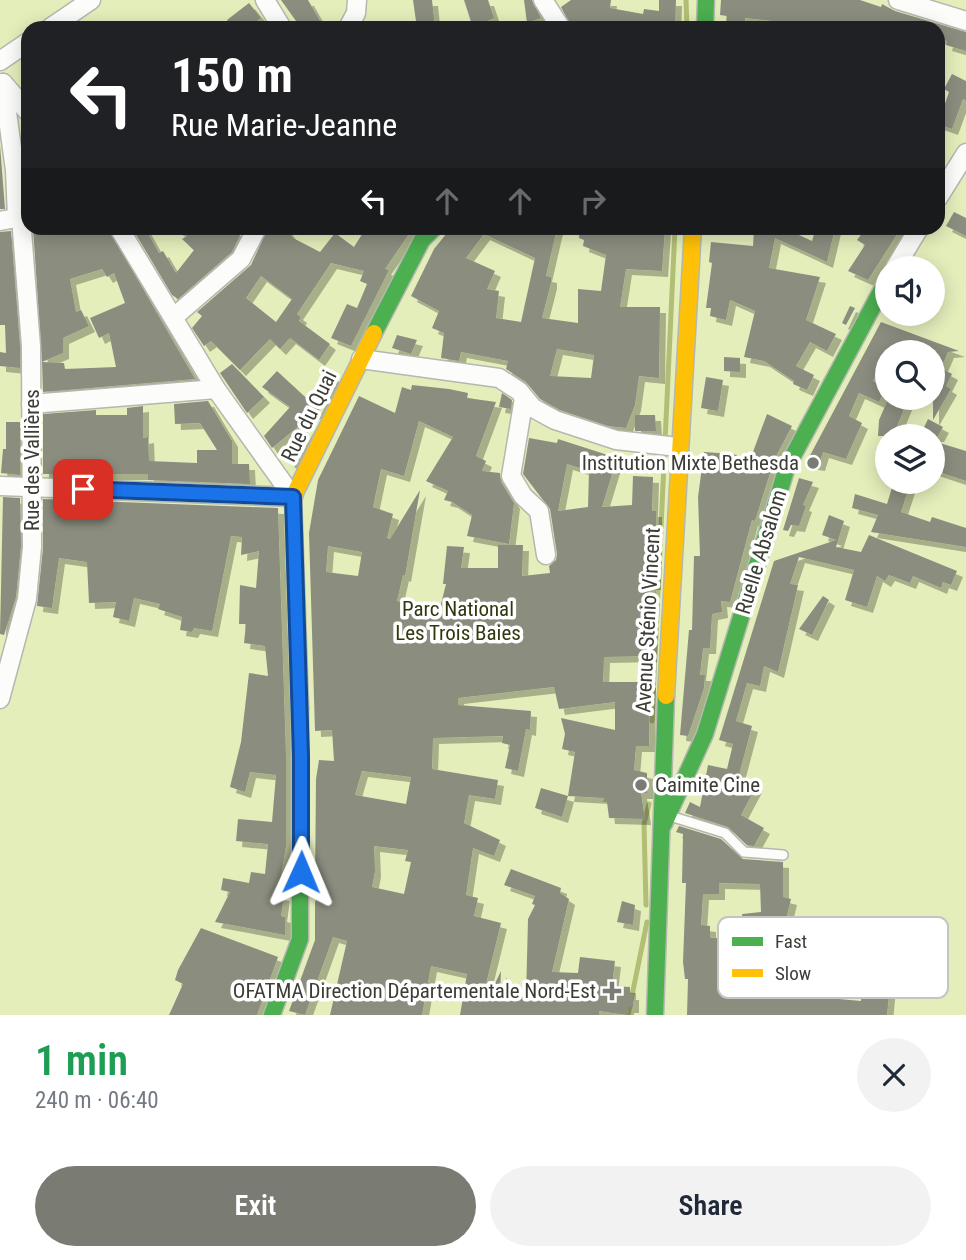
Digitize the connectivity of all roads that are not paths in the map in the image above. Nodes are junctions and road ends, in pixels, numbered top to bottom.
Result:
1 (91, 0) edge
2 (265, 0) edge
3 (357, 0) edge
4 (543, 0) edge
5 (706, 0) edge
6 (898, 0) edge
7 (69, 6) edge
8 (56, 21) edge
9 (278, 21) edge
10 (352, 21) edge
11 (556, 21) edge
12 (705, 21) edge
13 (966, 21) edge
14 (21, 47) edge
15 (0, 61) edge
16 (2, 81) edge
17 (21, 104) edge
18 (964, 159) edge
19 (945, 188) edge
20 (16, 218) edge
21 (123, 235) edge
22 (253, 235) edge
23 (427, 235) edge
24 (693, 235) edge
25 (915, 235) edge
26 (902, 256) edge
27 (875, 302) edge
28 (174, 317) junction
29 (361, 359) junction
30 (216, 390) junction
31 (524, 397) junction
32 (31, 404) junction
33 (678, 447) junction
34 (0, 486) edge
35 (31, 487) junction
36 (293, 497) junction
37 (546, 555) dead end
38 (3, 675) edge
39 (0, 699) edge
40 (668, 816) junction
41 (658, 834) junction
42 (783, 855) dead end
43 (272, 1015) edge
44 (655, 1015) edge

1 - 7 street
2 - 9 street
3 - 10 street
4 - 11 street
5 - 12 street
6 - 13 street
7 - 8 street
14 - 15 street
16 - 17 street
16 - 20 street, Rue des Vallières
18 - 19 street
20 - 32 street, Rue des Vallières
21 - 28 street
22 - 28 street
23 - 29 street, Rue du Quai
24 - 33 street, Avenue Sténio Vincent
25 - 26 street
27 - 40 street, Ruelle Absalom
28 - 30 street
29 - 31 street
29 - 36 street, Rue du Quai
30 - 32 street
30 - 36 street
31 - 33 street
31 - 37 street
32 - 35 street, Rue des Vallières
33 - 41 street, Avenue Sténio Vincent
34 - 35 street
35 - 36 street
35 - 38 street, Rue des Vallières
36 - 43 street, Rue du Quai
38 - 39 street, Rue des Vallières
40 - 41 street, Ruelle Absalom
40 - 42 lane
41 - 44 street, Avenue Sténio Vincent

